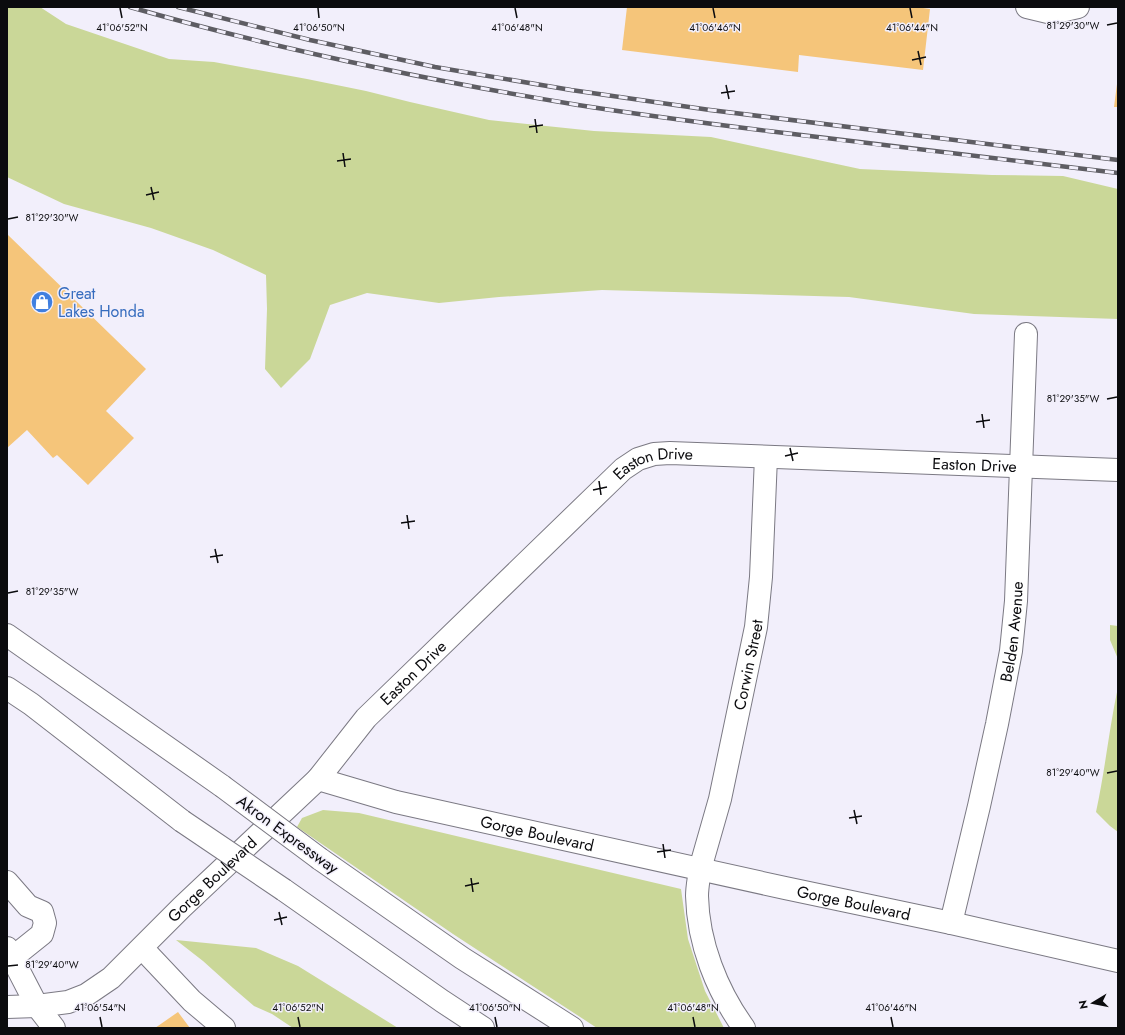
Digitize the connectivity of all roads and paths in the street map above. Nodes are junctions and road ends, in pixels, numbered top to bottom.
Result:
1 (1027, 7) edge
2 (1078, 7) edge
3 (1026, 334) dead end
4 (766, 456) junction
5 (1021, 465) junction
6 (1118, 470) edge
7 (7, 635) edge
8 (7, 688) edge
9 (318, 779) junction
10 (700, 868) junction
11 (7, 882) edge
12 (951, 922) junction
13 (142, 948) junction
14 (10, 953) edge
15 (1118, 960) edge
16 (37, 1006) junction
17 (7, 1007) edge
18 (54, 1028) edge
19 (224, 1028) edge
20 (483, 1028) edge
21 (572, 1028) edge
22 (744, 1028) edge

1 - 2 main road
3 - 5 main road, Belden Avenue
4 - 5 main road, Easton Drive
4 - 9 main road, Easton Drive
4 - 10 main road, Corwin Street
5 - 6 main road, Easton Drive
5 - 12 main road, Belden Avenue
7 - 21 main road, Akron Expressway, bridge
8 - 20 main road, bridge
9 - 10 main road, Gorge Boulevard
9 - 13 main road, Gorge Boulevard
10 - 12 main road, Gorge Boulevard
10 - 22 main road, Corwin Street
11 - 14 main road
12 - 15 main road, Gorge Boulevard
13 - 16 main road, Gorge Boulevard
13 - 19 main road
14 - 16 main road
16 - 17 main road, Gorge Boulevard
16 - 18 main road

